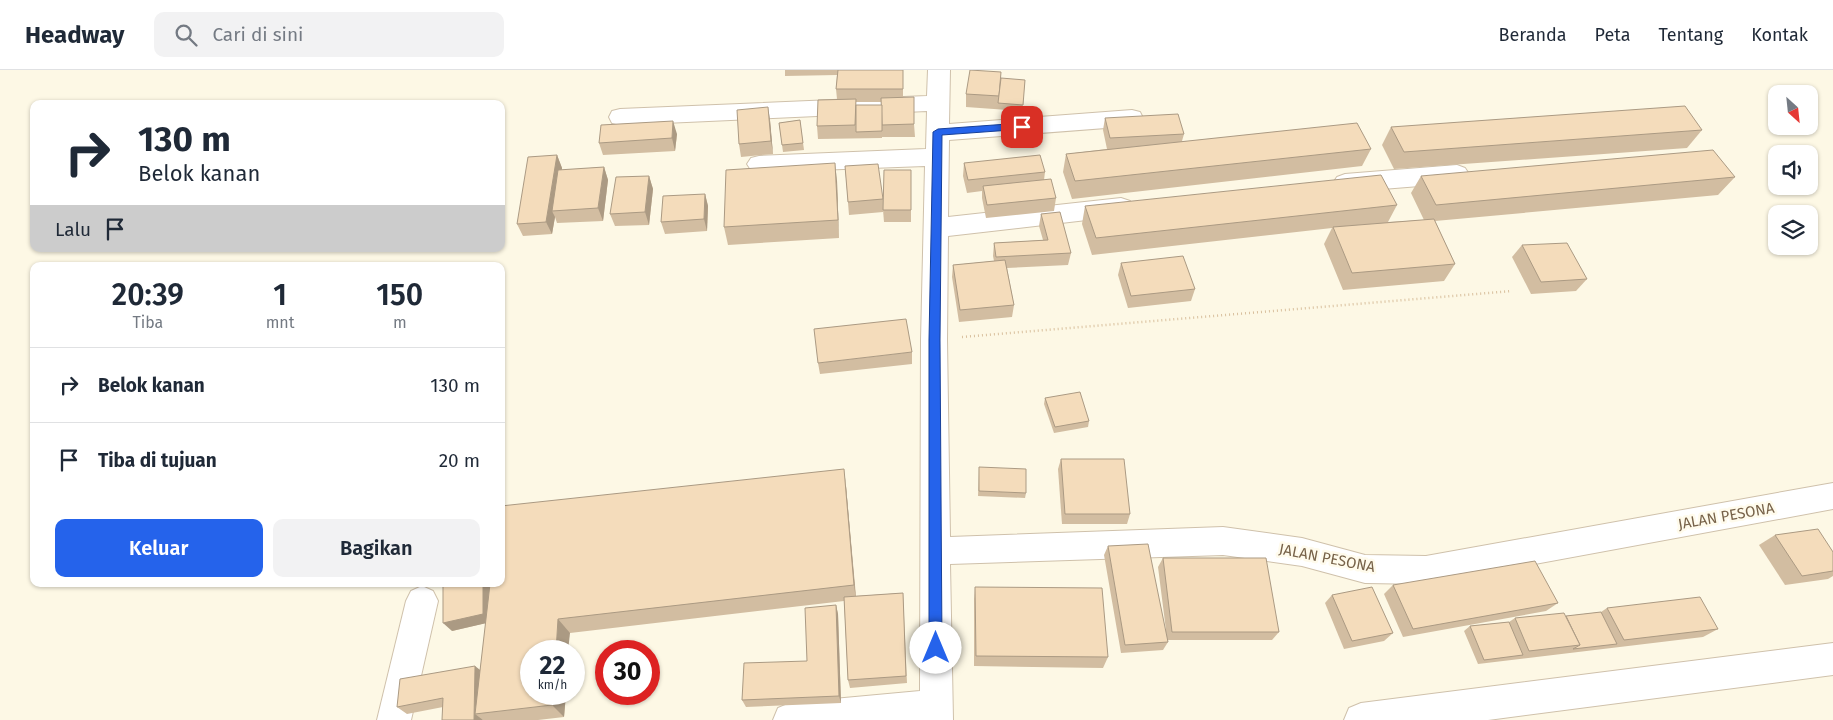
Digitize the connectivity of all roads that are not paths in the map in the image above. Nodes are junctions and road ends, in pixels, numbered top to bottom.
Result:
1 (939, 70) edge
2 (938, 104) junction
3 (620, 117) dead end
4 (1132, 118) edge
5 (938, 145) junction
6 (760, 164) dead end
7 (1474, 172) edge
8 (1327, 185) edge
9 (1138, 205) edge
10 (936, 228) junction
11 (1833, 496) edge
12 (936, 551) junction
13 (422, 601) dead end
14 (1833, 660) edge
15 (936, 713) edge
16 (394, 720) edge
17 (790, 720) edge
18 (1361, 720) edge

1 - 2 street
2 - 3 street
2 - 5 street
4 - 5 street
5 - 6 street
5 - 10 street
7 - 8 street
9 - 10 street
10 - 12 street
11 - 12 street, JALAN PESONA
12 - 15 street
13 - 16 street
14 - 18 street
15 - 17 street

